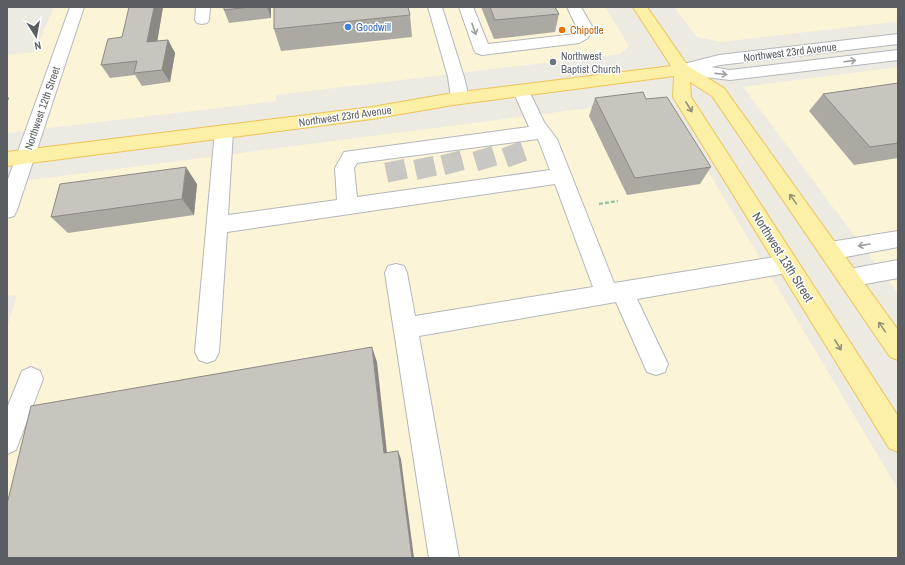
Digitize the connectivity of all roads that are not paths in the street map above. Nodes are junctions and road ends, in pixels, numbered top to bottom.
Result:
1 (77, 7) edge
2 (435, 7) edge
3 (466, 7) edge
4 (574, 7) edge
5 (640, 7) edge
6 (898, 39) edge
7 (898, 55) edge
8 (682, 70) junction
9 (521, 90) junction
10 (460, 98) junction
11 (224, 132) junction
12 (542, 132) junction
13 (26, 156) junction
14 (7, 159) edge
15 (561, 176) junction
16 (348, 206) junction
17 (7, 210) edge
18 (217, 225) junction
19 (898, 239) edge
20 (830, 251) junction
21 (787, 264) junction
22 (898, 269) edge
23 (396, 273) dead end
24 (849, 278) junction
25 (615, 293) junction
26 (406, 328) junction
27 (898, 349) edge
28 (207, 352) dead end
29 (656, 364) dead end
30 (31, 379) dead end
31 (898, 439) edge
32 (7, 442) edge
33 (444, 558) edge

1 - 13 street, Northwest 12th Street
2 - 10 street
3 -> 4 street
5 - 8 main road
6 - 8 street, Northwest 23rd Avenue
8 -> 7 street, Northwest 23rd Avenue
8 - 9 main road, Northwest 23rd Avenue
20 -> 8 main road
8 -> 21 main road, Northwest 13th Street
9 - 10 main road, Northwest 23rd Avenue
9 - 12 street
10 - 11 main road, Northwest 23rd Avenue
11 - 13 main road, Northwest 23rd Avenue
11 - 18 street
12 - 15 street
12 - 16 street
13 - 14 main road, Northwest 23rd Avenue
13 - 17 street, Northwest 12th Street
15 - 16 street
15 - 25 street
16 - 18 street
18 - 28 street
19 -> 20 street
20 - 24 main road
21 - 25 street
21 -> 31 main road, Northwest 13th Street
22 - 24 street
23 - 26 street
27 -> 24 main road
25 - 26 street
25 - 29 street
26 - 33 street
30 - 32 street

